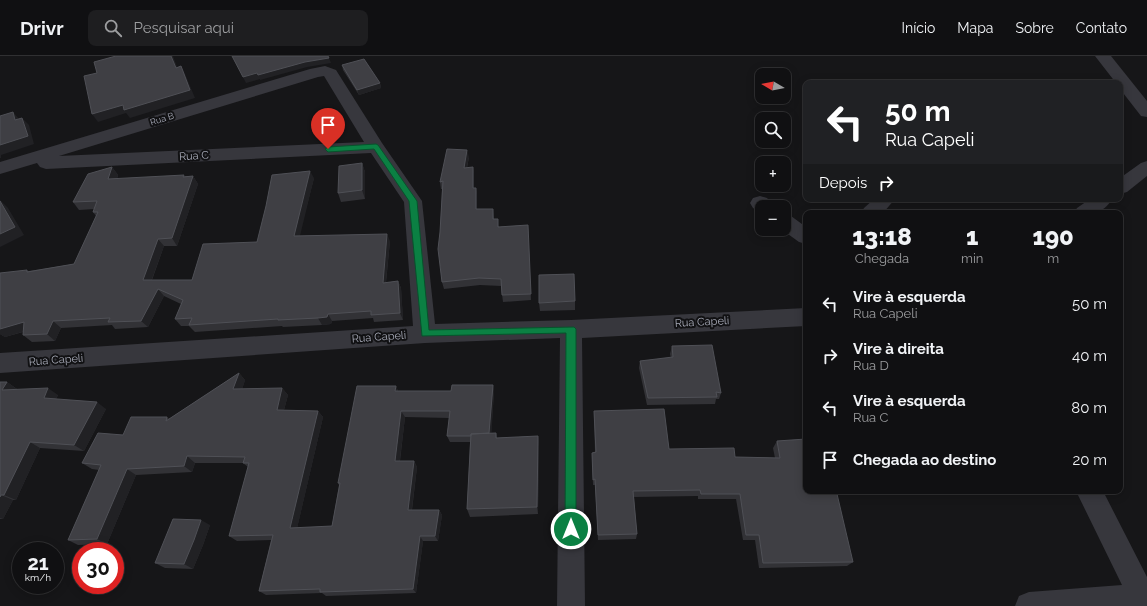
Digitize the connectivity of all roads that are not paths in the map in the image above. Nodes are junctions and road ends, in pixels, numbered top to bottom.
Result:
1 (1103, 56) edge
2 (1122, 80) edge
3 (1123, 81) edge
4 (1147, 112) edge
5 (376, 147) junction
6 (6, 166) edge
7 (1147, 167) edge
8 (1123, 185) edge
9 (883, 202) edge
10 (1099, 202) edge
11 (875, 210) edge
12 (1088, 210) edge
13 (791, 226) edge
14 (803, 235) edge
15 (803, 317) edge
16 (571, 329) junction
17 (425, 334) junction
18 (0, 363) edge
19 (1091, 494) edge
20 (1145, 601) edge
21 (571, 606) edge
22 (1029, 606) edge

1 - 2 street
3 - 4 street
5 - 6 street, Rua C
5 - 6 street, Rua B
5 - 17 street
7 - 8 street
9 - 11 street
10 - 12 street
13 - 14 street
15 - 16 street, Rua Capeli
16 - 17 street, Rua Capeli
16 - 21 street
17 - 18 street, Rua Capeli
19 - 20 street
20 - 22 street

